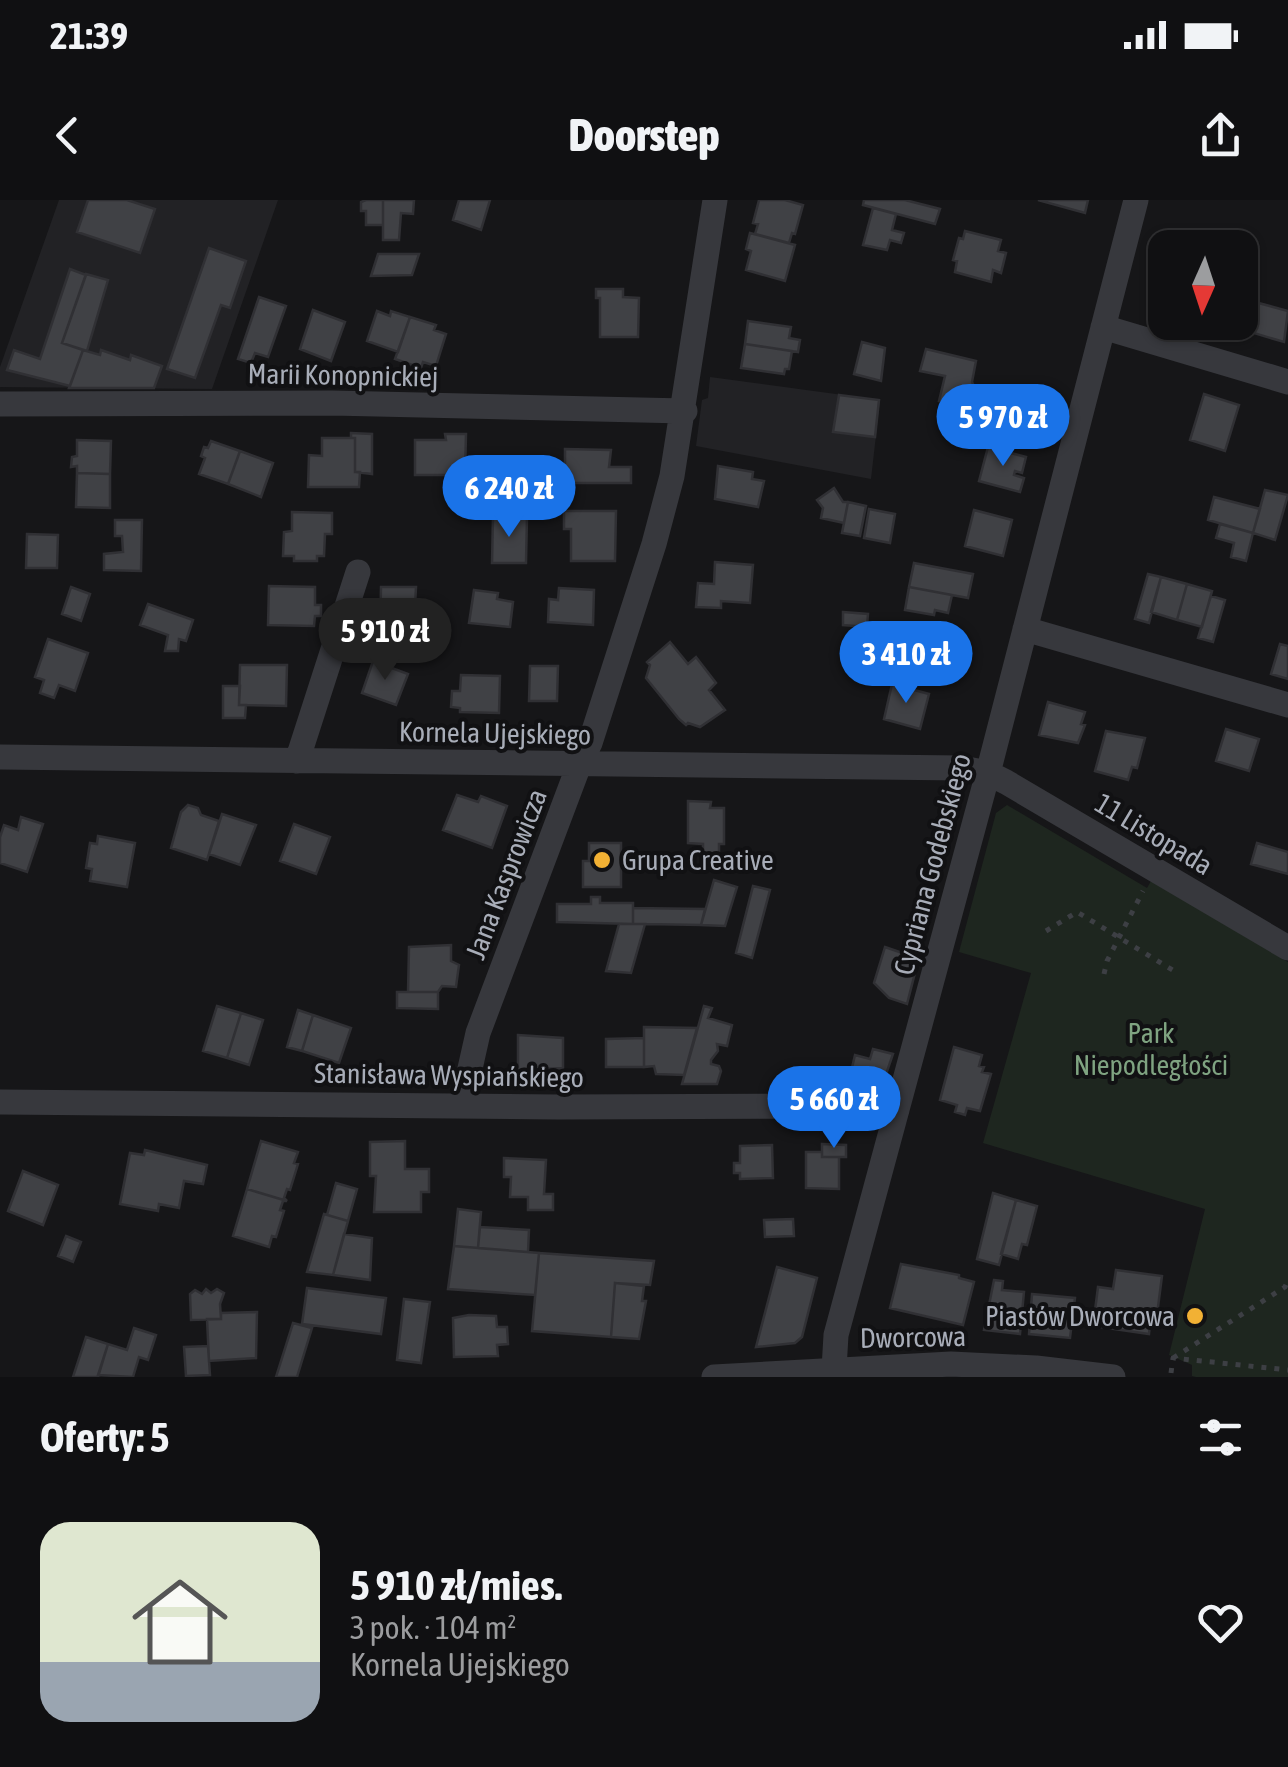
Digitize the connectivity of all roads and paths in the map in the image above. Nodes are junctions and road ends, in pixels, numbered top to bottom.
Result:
1 (715, 200) edge
2 (1136, 200) edge
3 (1103, 327) junction
4 (1288, 382) edge
5 (0, 404) edge
6 (685, 411) junction
7 (358, 572) dead end
8 (1025, 628) junction
9 (1288, 705) edge
10 (0, 757) edge
11 (297, 761) junction
12 (579, 764) junction
13 (988, 773) junction
14 (1146, 884) dead end
15 (1046, 931) dead end
16 (1120, 938) junction
17 (1288, 948) edge
18 (1104, 974) dead end
19 (1179, 974) dead end
20 (0, 1102) edge
21 (462, 1104) junction
22 (898, 1110) junction
23 (1288, 1280) edge
24 (1173, 1358) junction
25 (834, 1369) junction
26 (1288, 1370) edge
27 (950, 1371) edge
28 (1171, 1373) dead end
29 (714, 1377) edge
30 (1113, 1377) edge

1 - 6 street, Jana Kasprowicza
2 - 3 street, Cypriana Godebskiego
3 - 4 street
3 - 8 street, Cypriana Godebskiego
5 - 6 street, Marii Konopnickiej
6 - 12 street, Jana Kasprowicza
7 - 11 street
8 - 9 street
8 - 13 street, Cypriana Godebskiego
10 - 11 street, Kornela Ujejskiego
11 - 12 street, Kornela Ujejskiego
12 - 13 street, Kornela Ujejskiego
12 - 21 street, Jana Kasprowicza
13 - 17 street, 11 Listopada
13 - 22 street, Cypriana Godebskiego
14 - 16 path
15 - 16 path
16 - 18 path
16 - 19 path
20 - 21 street, Stanisława Wyspiańskiego
21 - 22 street, Stanisława Wyspiańskiego
22 - 25 street, Cypriana Godebskiego
23 - 24 path
24 - 26 path
24 - 28 path
25 - 27 street, Dworcowa
25 - 29 street, Dworcowa
27 - 30 street, Dworcowa

